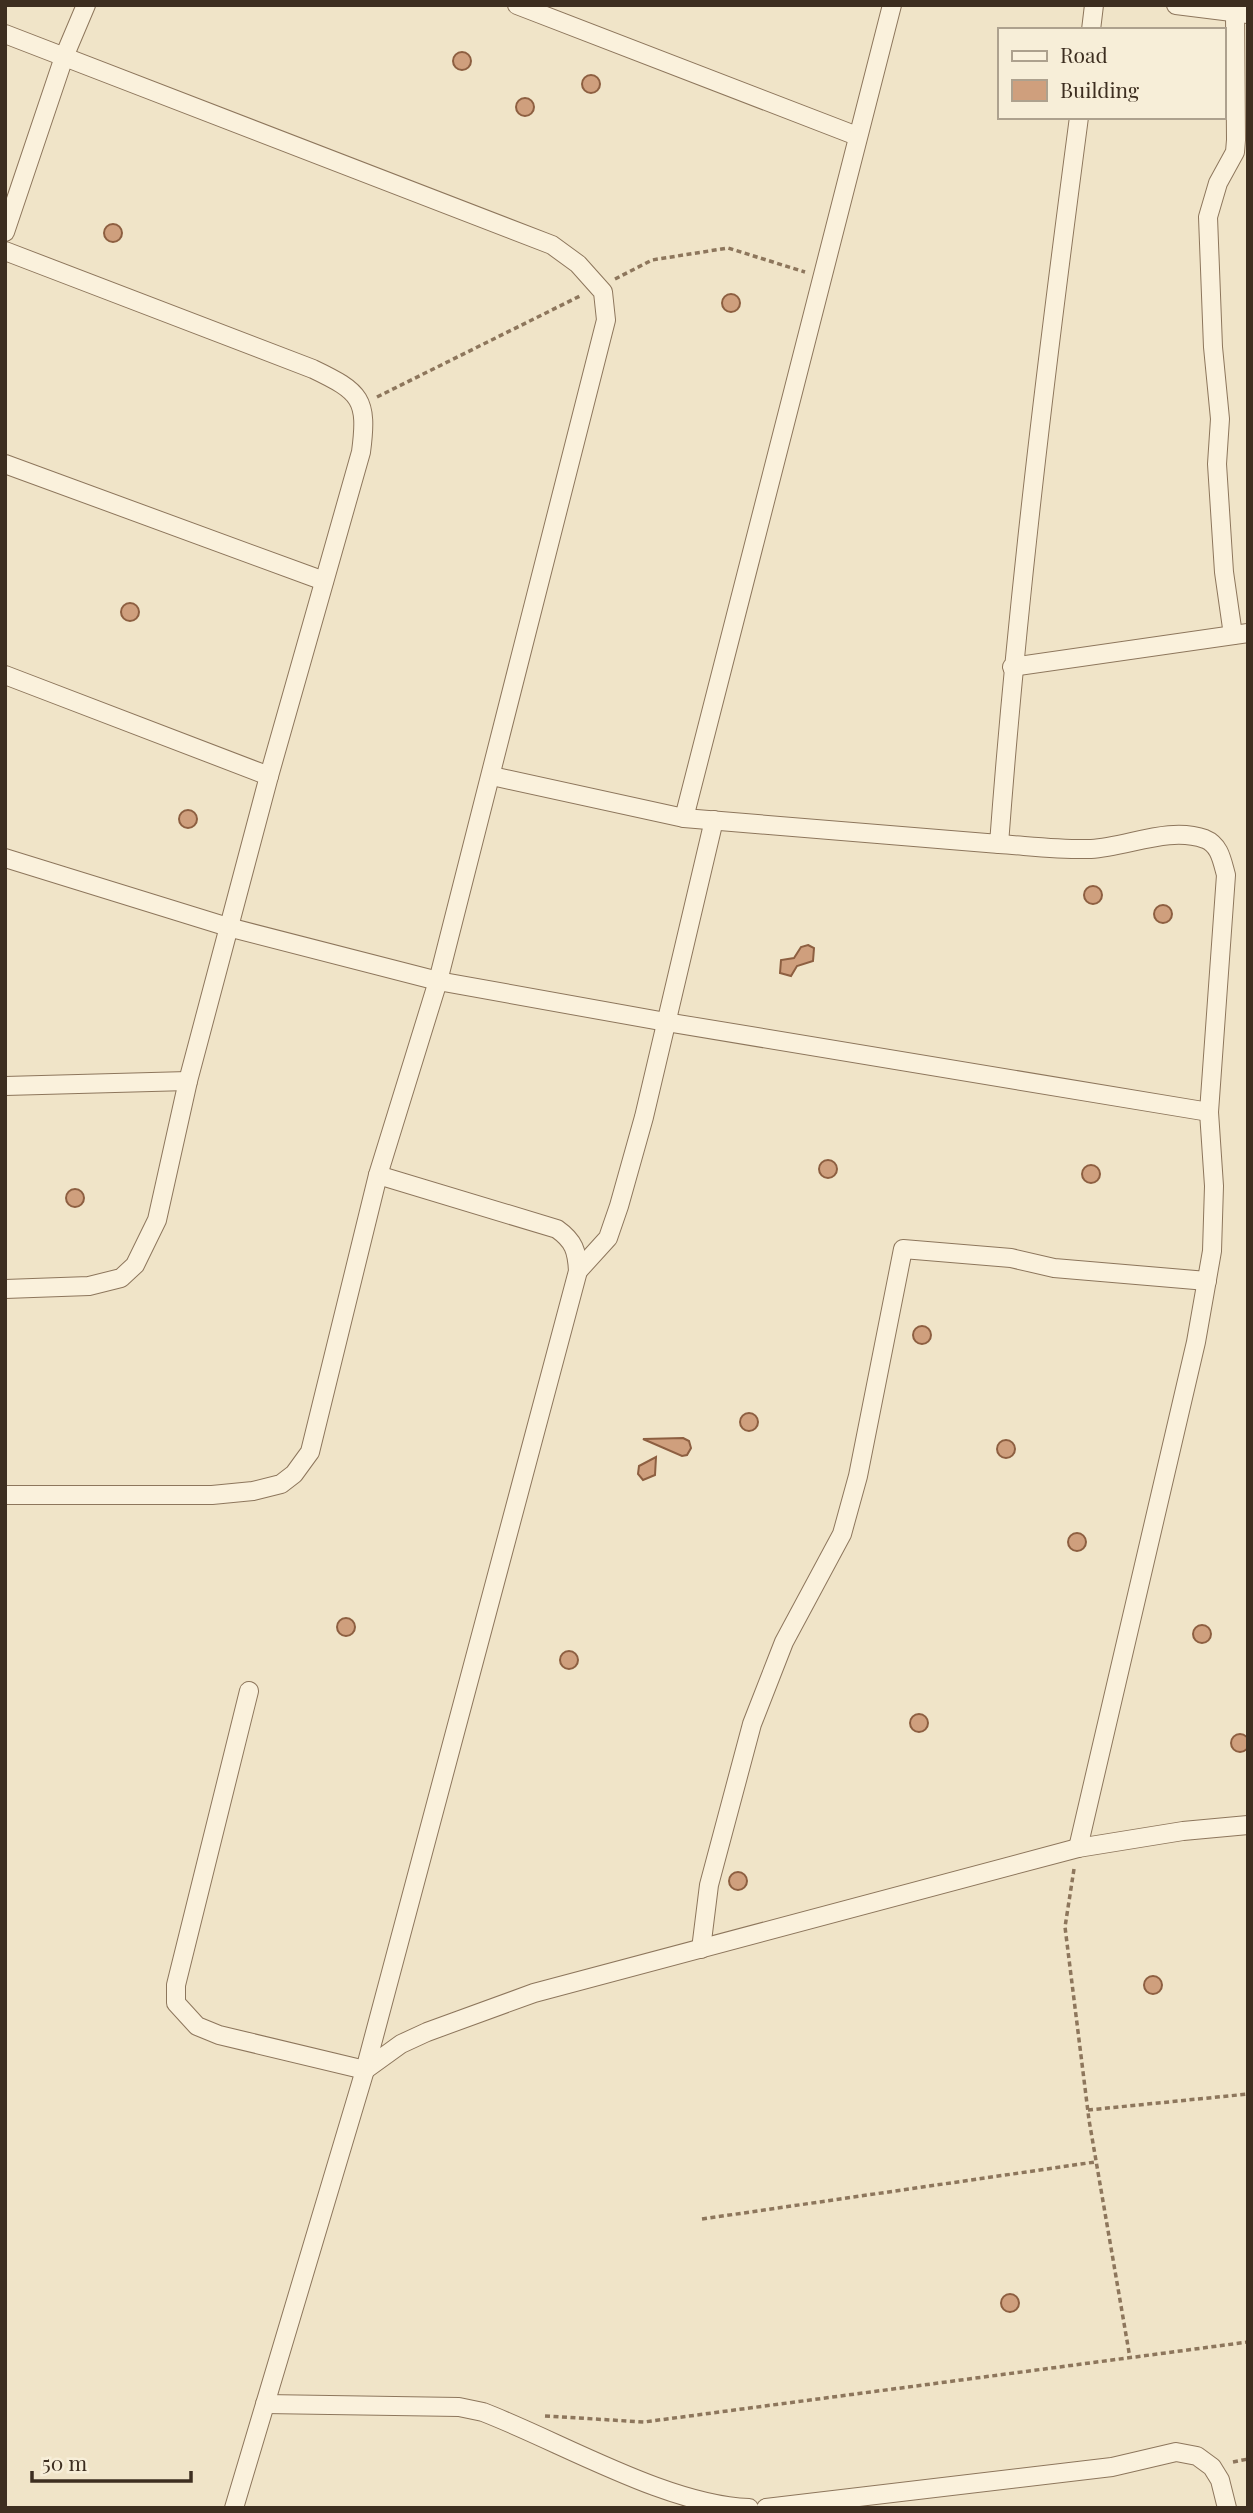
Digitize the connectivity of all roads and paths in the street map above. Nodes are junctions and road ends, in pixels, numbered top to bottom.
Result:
1 (86, 5) edge
2 (517, 5) edge
3 (892, 5) edge
4 (1094, 5) edge
5 (1176, 5) edge
6 (1241, 13) edge
7 (1091, 28) edge
8 (5, 34) edge
9 (64, 57) junction
10 (1079, 119) edge
11 (857, 136) junction
12 (5, 232) edge
13 (5, 251) edge
14 (5, 464) edge
15 (324, 581) junction
16 (1240, 634) edge
17 (1012, 667) junction
18 (5, 675) edge
19 (269, 776) junction
20 (492, 776) junction
21 (684, 818) junction
22 (714, 820) junction
23 (999, 844) junction
24 (5, 858) edge
25 (229, 927) junction
26 (438, 981) junction
27 (666, 1022) junction
28 (188, 1081) junction
29 (5, 1086) edge
30 (1209, 1112) junction
31 (378, 1175) junction
32 (578, 1271) junction
33 (1207, 1281) junction
34 (5, 1289) edge
35 (5, 1495) edge
36 (249, 1691) dead end
37 (1248, 1825) edge
38 (1078, 1848) junction
39 (701, 1949) junction
40 (365, 2070) junction
41 (1248, 2094) edge
42 (1088, 2110) junction
43 (1096, 2162) junction
44 (702, 2219) dead end
45 (1248, 2342) edge
46 (1130, 2358) junction
47 (265, 2404) junction
48 (537, 2415) dead end
49 (234, 2508) edge
50 (749, 2508) edge
51 (766, 2508) edge
52 (1227, 2508) edge

1 - 9 street
2 - 11 street
3 - 11 street
4 - 7 street
5 - 6 street
6 - 16 street
8 - 9 street
9 - 12 street
9 - 20 street
10 - 17 street
11 - 21 street
13 - 15 street
14 - 15 street
15 - 19 street
16 - 17 street
17 - 23 street
18 - 19 street
19 - 25 street
20 - 21 street
20 - 26 street
21 - 22 street
22 - 23 street
22 - 27 street
23 - 30 street
24 - 25 street
25 - 26 street
25 - 28 street
26 - 27 street
26 - 31 street
27 - 30 street
27 - 32 street
28 - 29 street
28 - 34 street
30 - 33 street
31 - 32 street
31 - 35 street
32 - 40 street
33 - 38 street
33 - 39 street
36 - 40 street
37 - 38 street
38 - 39 street
38 - 42 path
39 - 40 street
40 - 47 street
41 - 42 path
42 - 43 path
43 - 44 path
43 - 46 path
45 - 46 path
46 - 48 path
47 - 49 street
47 - 50 street
51 - 52 street

